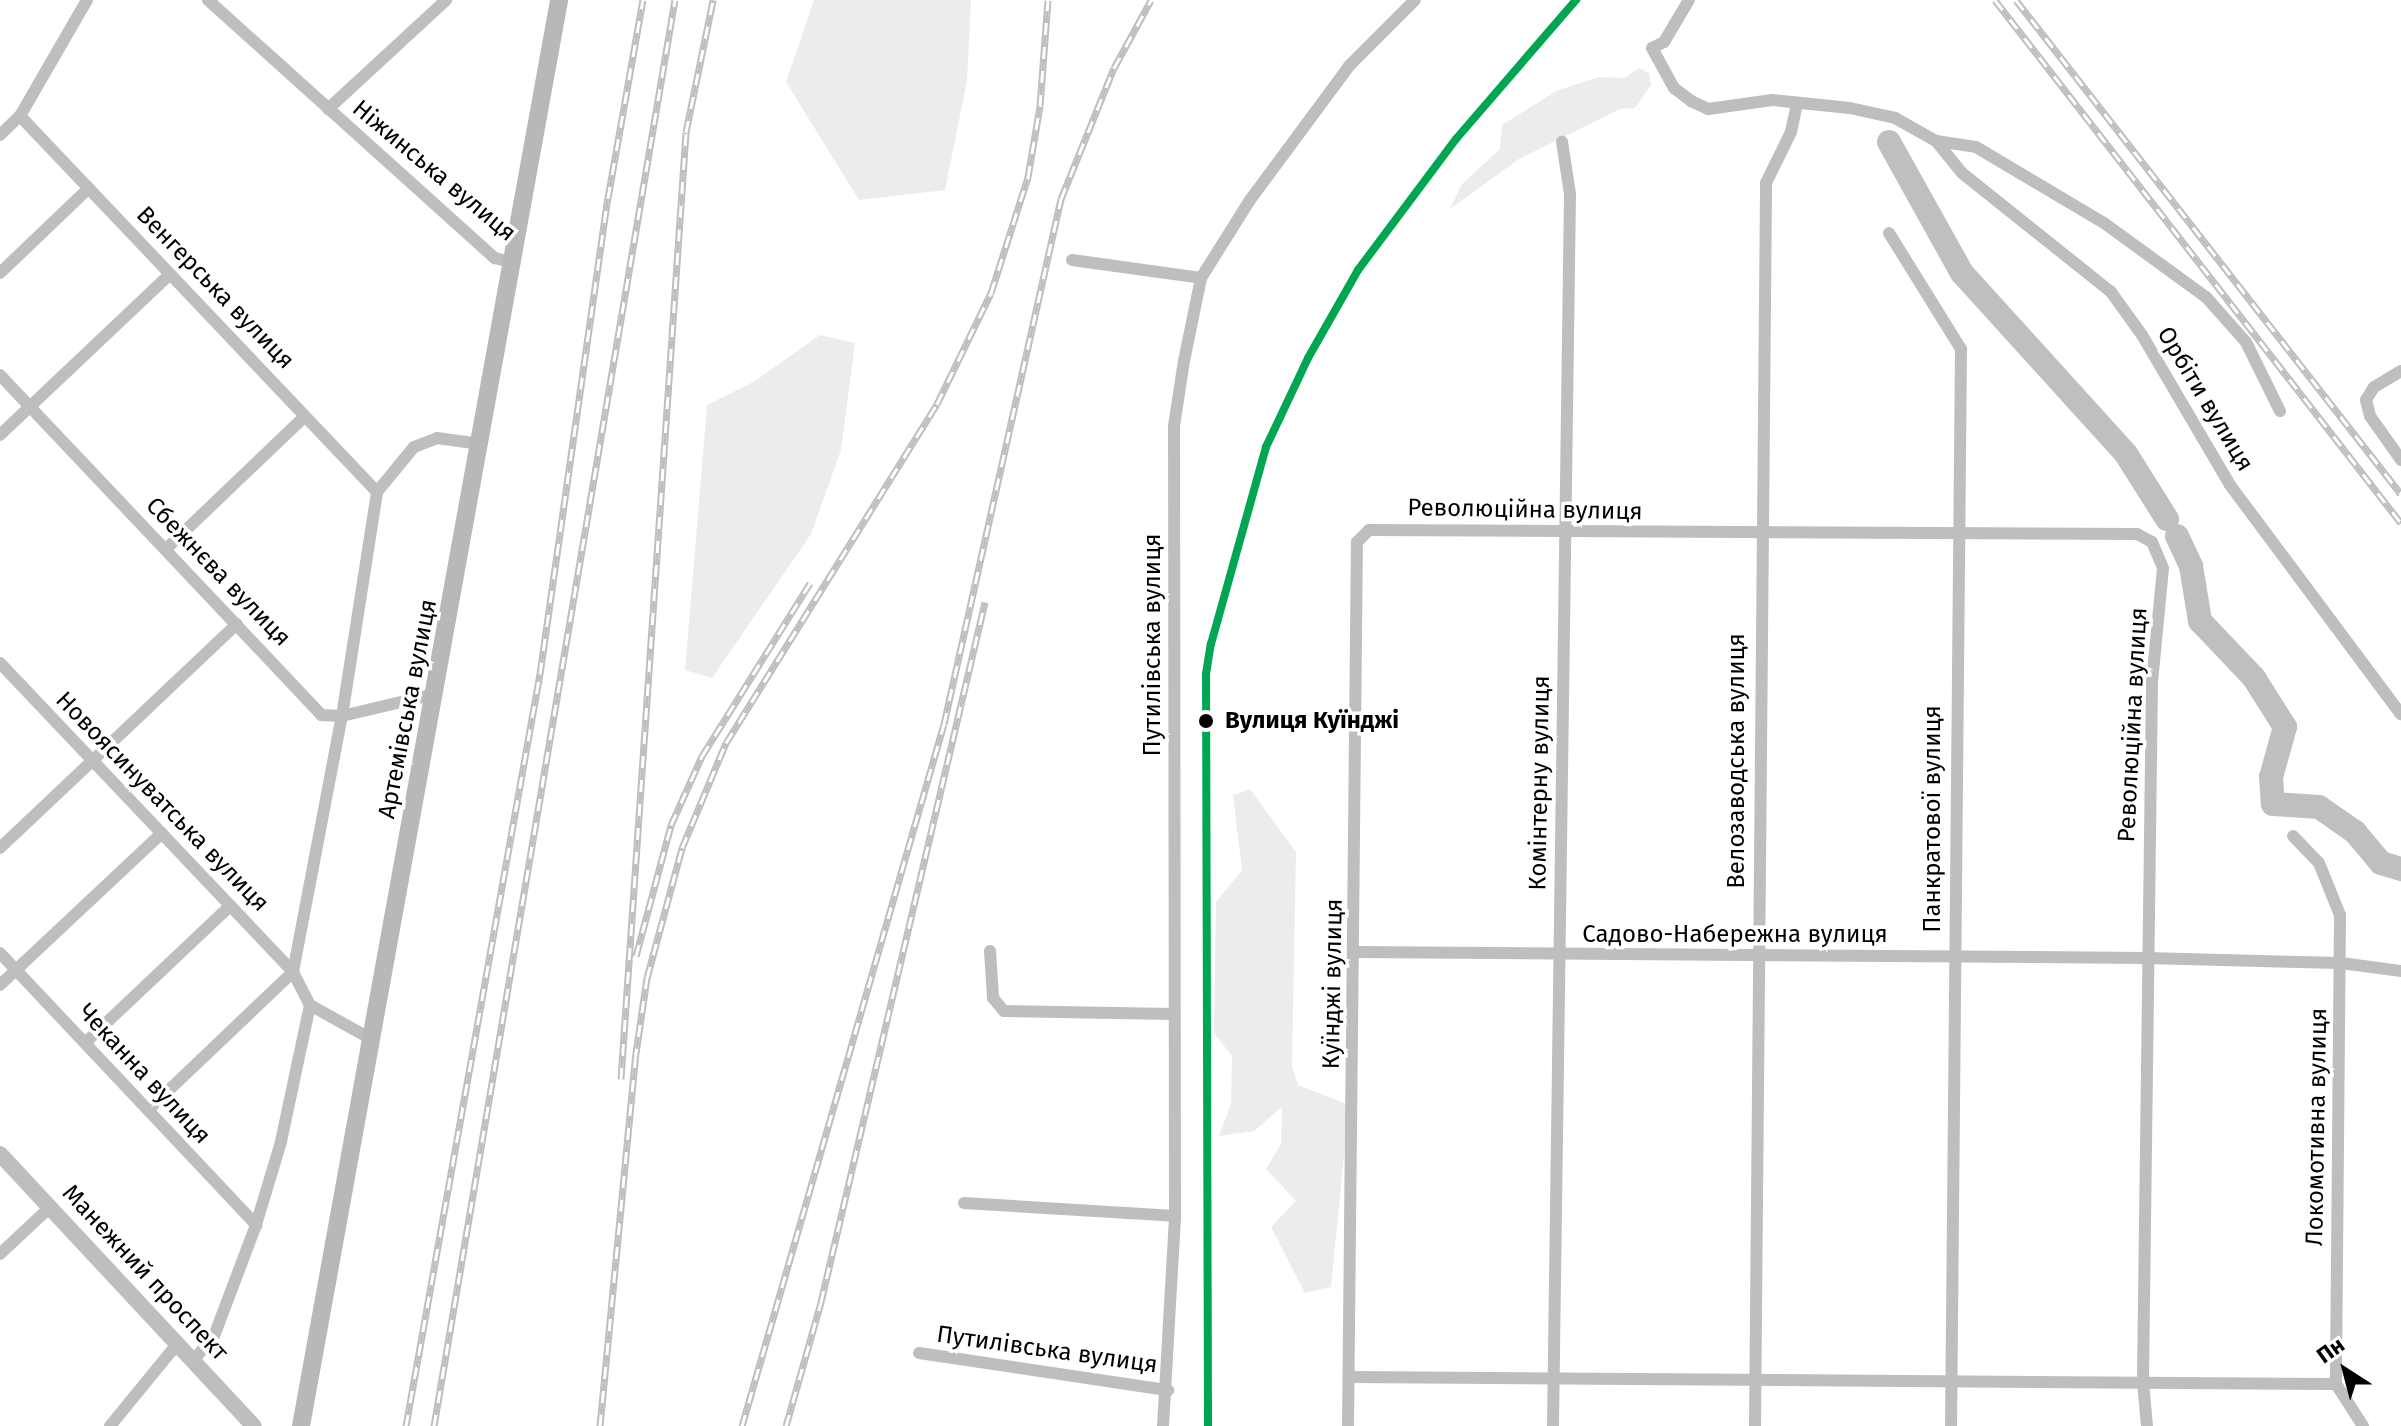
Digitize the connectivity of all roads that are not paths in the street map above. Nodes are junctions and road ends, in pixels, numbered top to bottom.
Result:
1 (87, 0) edge
2 (208, 0) edge
3 (446, 0) edge
4 (559, 0) edge
5 (1415, 0) edge
6 (1689, 0) edge
7 (1797, 103) junction
8 (328, 109) junction
9 (20, 116) junction
10 (0, 135) edge
11 (1936, 141) junction
12 (1562, 142) dead end
13 (89, 188) junction
14 (1889, 233) dead end
15 (1072, 260) dead end
16 (514, 263) junction
17 (0, 273) edge
18 (170, 274) junction
19 (1201, 278) junction
20 (2401, 371) edge
21 (0, 375) edge
22 (30, 406) junction
23 (2280, 411) dead end
24 (305, 416) junction
25 (0, 435) edge
26 (481, 444) junction
27 (2401, 460) edge
28 (377, 492) junction
29 (1760, 532) junction
30 (1565, 534) junction
31 (1956, 534) junction
32 (1357, 542) joint
33 (166, 549) junction
34 (237, 624) junction
35 (0, 663) edge
36 (435, 694) junction
37 (2401, 714) edge
38 (342, 716) junction
39 (93, 760) junction
40 (162, 833) junction
41 (2293, 836) dead end
42 (0, 848) edge
43 (230, 906) junction
44 (990, 951) dead end
45 (1355, 952) junction
46 (0, 953) edge
47 (1559, 955) junction
48 (1758, 956) junction
49 (2147, 958) junction
50 (1955, 959) junction
51 (2341, 963) junction
52 (16, 970) junction
53 (2401, 971) edge
54 (293, 972) junction
55 (0, 985) edge
56 (310, 1005) junction
57 (1173, 1014) junction
58 (371, 1039) junction
59 (85, 1043) junction
60 (148, 1110) junction
61 (0, 1154) edge
62 (964, 1203) dead end
63 (50, 1207) junction
64 (1175, 1216) junction
65 (256, 1225) junction
66 (0, 1254) edge
67 (178, 1343) junction
68 (919, 1353) dead end
69 (194, 1360) junction
70 (1349, 1377) junction
71 (1553, 1378) junction
72 (1756, 1380) junction
73 (1951, 1381) junction
74 (2143, 1382) junction
75 (2336, 1384) junction
76 (1168, 1390) junction
77 (110, 1426) edge
78 (254, 1426) edge
79 (301, 1426) edge
80 (1163, 1426) edge
81 (1348, 1426) edge
82 (1553, 1426) edge
83 (1755, 1426) edge
84 (1951, 1426) edge
85 (2147, 1426) edge
86 (2363, 1426) edge

1 - 9 street
2 - 8 street, Ніжинська вулиця
3 - 8 street, Ніжинська вулиця
4 - 16 main road, Артемівська вулиця
5 - 19 street, Путилівська вулиця
6 - 7 street
7 - 11 street
7 - 29 street, Велозаводська вулиця
8 - 16 street, Ніжинська вулиця
9 - 10 street
9 - 13 street, Венгерська вулиця
11 - 23 street
11 - 37 street, Орбіти вулиця
12 - 30 street, Комінтерну вулиця
13 - 17 street
13 - 18 street, Венгерська вулиця
14 - 31 street, Панкратової вулиця
15 - 19 street
16 - 26 main road, Артемівська вулиця
18 - 22 street
18 - 24 street, Венгерська вулиця
19 - 57 street, Путилівська вулиця
20 - 27 street
21 - 22 street, Сбежнєва вулиця
22 - 25 street
22 - 33 street, Сбежнєва вулиця
24 - 28 street, Венгерська вулиця
24 - 33 street
26 - 28 street
26 - 36 main road, Артемівська вулиця
28 - 38 street
29 - 30 street, Революційна вулиця
29 - 31 street, Революційна вулиця
29 - 48 street, Велозаводська вулиця
30 - 32 street, Революційна вулиця
30 - 47 street, Комінтерну вулиця
31 - 49 street, Революційна вулиця
31 - 50 street, Панкратової вулиця
32 - 45 street, Куїнджі вулиця
33 - 34 street, Сбежнєва вулиця
34 - 38 street, Сбежнєва вулиця
34 - 39 street
35 - 39 street, Новоясинуватська вулиця
36 - 38 street
36 - 58 main road, Артемівська вулиця
38 - 54 street
39 - 40 street, Новоясинуватська вулиця
39 - 42 street
40 - 43 street, Новоясинуватська вулиця
40 - 52 street
41 - 51 street, Локомотивна вулиця
43 - 54 street, Новоясинуватська вулиця
43 - 59 street
44 - 57 street
45 - 47 street, Садово-Набережна вулиця
45 - 70 street, Куїнджі вулиця
46 - 52 street, Чеканна вулиця
47 - 48 street, Садово-Набережна вулиця
47 - 71 street, Комінтерну вулиця
48 - 50 street, Садово-Набережна вулиця
48 - 72 street, Велозаводська вулиця
49 - 50 street, Садово-Набережна вулиця
49 - 51 street, Садово-Набережна вулиця
49 - 74 street, Революційна вулиця
50 - 73 street, Панкратової вулиця
51 - 53 street, Садово-Набережна вулиця
51 - 75 street, Локомотивна вулиця
52 - 55 street
52 - 59 street, Чеканна вулиця
54 - 56 street
54 - 60 street
56 - 58 street
56 - 65 street
57 - 64 street, Путилівська вулиця
58 - 79 main road, Артемівська вулиця
59 - 60 street, Чеканна вулиця
60 - 65 street, Чеканна вулиця
61 - 63 street, Манежний проспект
62 - 64 street
63 - 66 street
63 - 67 street, Манежний проспект
64 - 76 street, Путилівська вулиця
65 - 69 street
67 - 69 street, Манежний проспект
67 - 77 street
68 - 76 street, Путилівська вулиця
69 - 78 street, Манежний проспект
70 - 71 street
70 - 81 street, Куїнджі вулиця
71 - 72 street
71 - 82 street, Комінтерну вулиця
72 - 73 street
72 - 83 street, Велозаводська вулиця
73 - 74 street
73 - 84 street, Панкратової вулиця
74 - 75 street
74 - 85 street, Революційна вулиця
75 - 86 street
76 - 80 street, Путилівська вулиця

